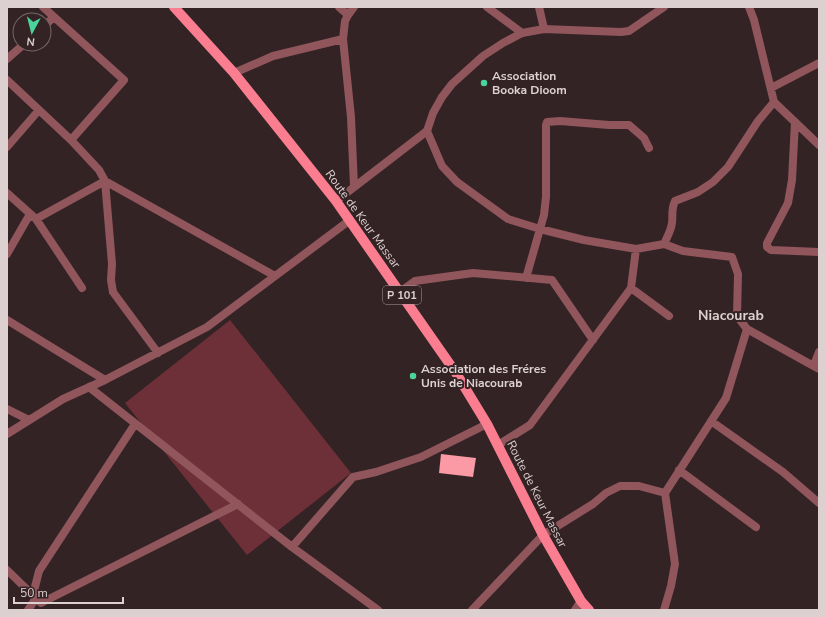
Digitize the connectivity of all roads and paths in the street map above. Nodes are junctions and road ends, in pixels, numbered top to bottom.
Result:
1 (43, 7) edge
2 (174, 7) edge
3 (339, 7) edge
4 (354, 7) edge
5 (487, 7) edge
6 (539, 7) edge
7 (664, 7) edge
8 (749, 7) edge
9 (348, 15) junction
10 (54, 17) joint
11 (544, 29) junction
12 (522, 33) junction
13 (344, 40) junction
14 (15, 52) edge
15 (7, 59) edge
16 (819, 63) edge
17 (234, 74) junction
18 (7, 80) edge
19 (771, 88) junction
20 (774, 102) junction
21 (39, 110) junction
22 (796, 122) junction
23 (427, 131) junction
24 (71, 140) junction
25 (819, 145) edge
26 (7, 147) edge
27 (649, 148) dead end
28 (105, 181) junction
29 (354, 186) junction
30 (7, 193) edge
31 (336, 201) junction
32 (33, 217) junction
33 (350, 220) junction
34 (540, 229) junction
35 (664, 244) junction
36 (636, 249) junction
37 (819, 252) edge
38 (7, 254) edge
39 (275, 276) junction
40 (526, 278) junction
41 (82, 288) dead end
42 (632, 288) junction
43 (400, 292) junction
44 (669, 316) dead end
45 (7, 320) edge
46 (747, 329) junction
47 (593, 340) junction
48 (819, 352) edge
49 (158, 353) junction
50 (816, 367) edge
51 (105, 380) junction
52 (89, 387) junction
53 (7, 409) edge
54 (29, 420) junction
55 (711, 421) junction
56 (135, 424) junction
57 (487, 424) junction
58 (7, 434) edge
59 (498, 445) junction
60 (679, 470) junction
61 (665, 493) junction
62 (819, 503) edge
63 (238, 504) junction
64 (756, 528) dead end
65 (543, 535) junction
66 (292, 547) junction
67 (7, 570) edge
68 (35, 596) junction
69 (581, 601) junction
70 (28, 610) edge
71 (378, 610) edge
72 (472, 610) edge
73 (575, 610) edge
74 (589, 610) edge
75 (664, 610) edge

1 - 10 street
2 - 17 main road, Route de Keur Massar / P 101
3 - 9 street
4 - 9 street
5 - 12 street
6 - 11 street
7 - 11 street
8 - 19 street
9 - 13 street
10 - 24 street
11 - 12 street
12 - 23 street
13 - 17 street
13 - 29 street
14 - 15 street
16 - 19 street
17 - 31 main road, Route de Keur Massar / P 101
18 - 21 street
19 - 20 street
20 - 22 street
20 - 35 street
21 - 24 street
21 - 26 street
22 - 25 street
22 - 37 street
23 - 29 street
23 - 34 street
24 - 28 street
27 - 34 street
28 - 32 street
28 - 39 street
28 - 49 street
29 - 31 street
30 - 32 street
31 - 33 main road, Route de Keur Massar / P 101
32 - 38 street
32 - 41 street
33 - 39 street
33 - 43 main road, Route de Keur Massar / P 101
34 - 36 street
34 - 40 street
35 - 36 street
35 - 46 street
36 - 42 street
39 - 49 street
40 - 43 street
40 - 47 street
42 - 44 street
42 - 47 street
43 - 57 main road, Route de Keur Massar / P 101
45 - 51 street
46 - 50 street
46 - 55 street
47 - 59 street
48 - 50 street
49 - 51 street
51 - 52 street
52 - 54 street
52 - 56 street
53 - 54 street
54 - 58 street
55 - 60 street
55 - 62 street
56 - 63 street
56 - 68 street
57 - 59 main road, Route de Keur Massar / P 101
57 - 66 street
59 - 65 main road, Route de Keur Massar / P 101
60 - 61 street
60 - 64 street
61 - 65 street
61 - 75 street
63 - 66 street
63 - 68 street
65 - 69 main road, Route de Keur Massar / P 101
65 - 72 street
66 - 71 street
67 - 68 street
68 - 70 street
69 - 73 street
69 - 74 main road, Route de Keur Massar / P 101

